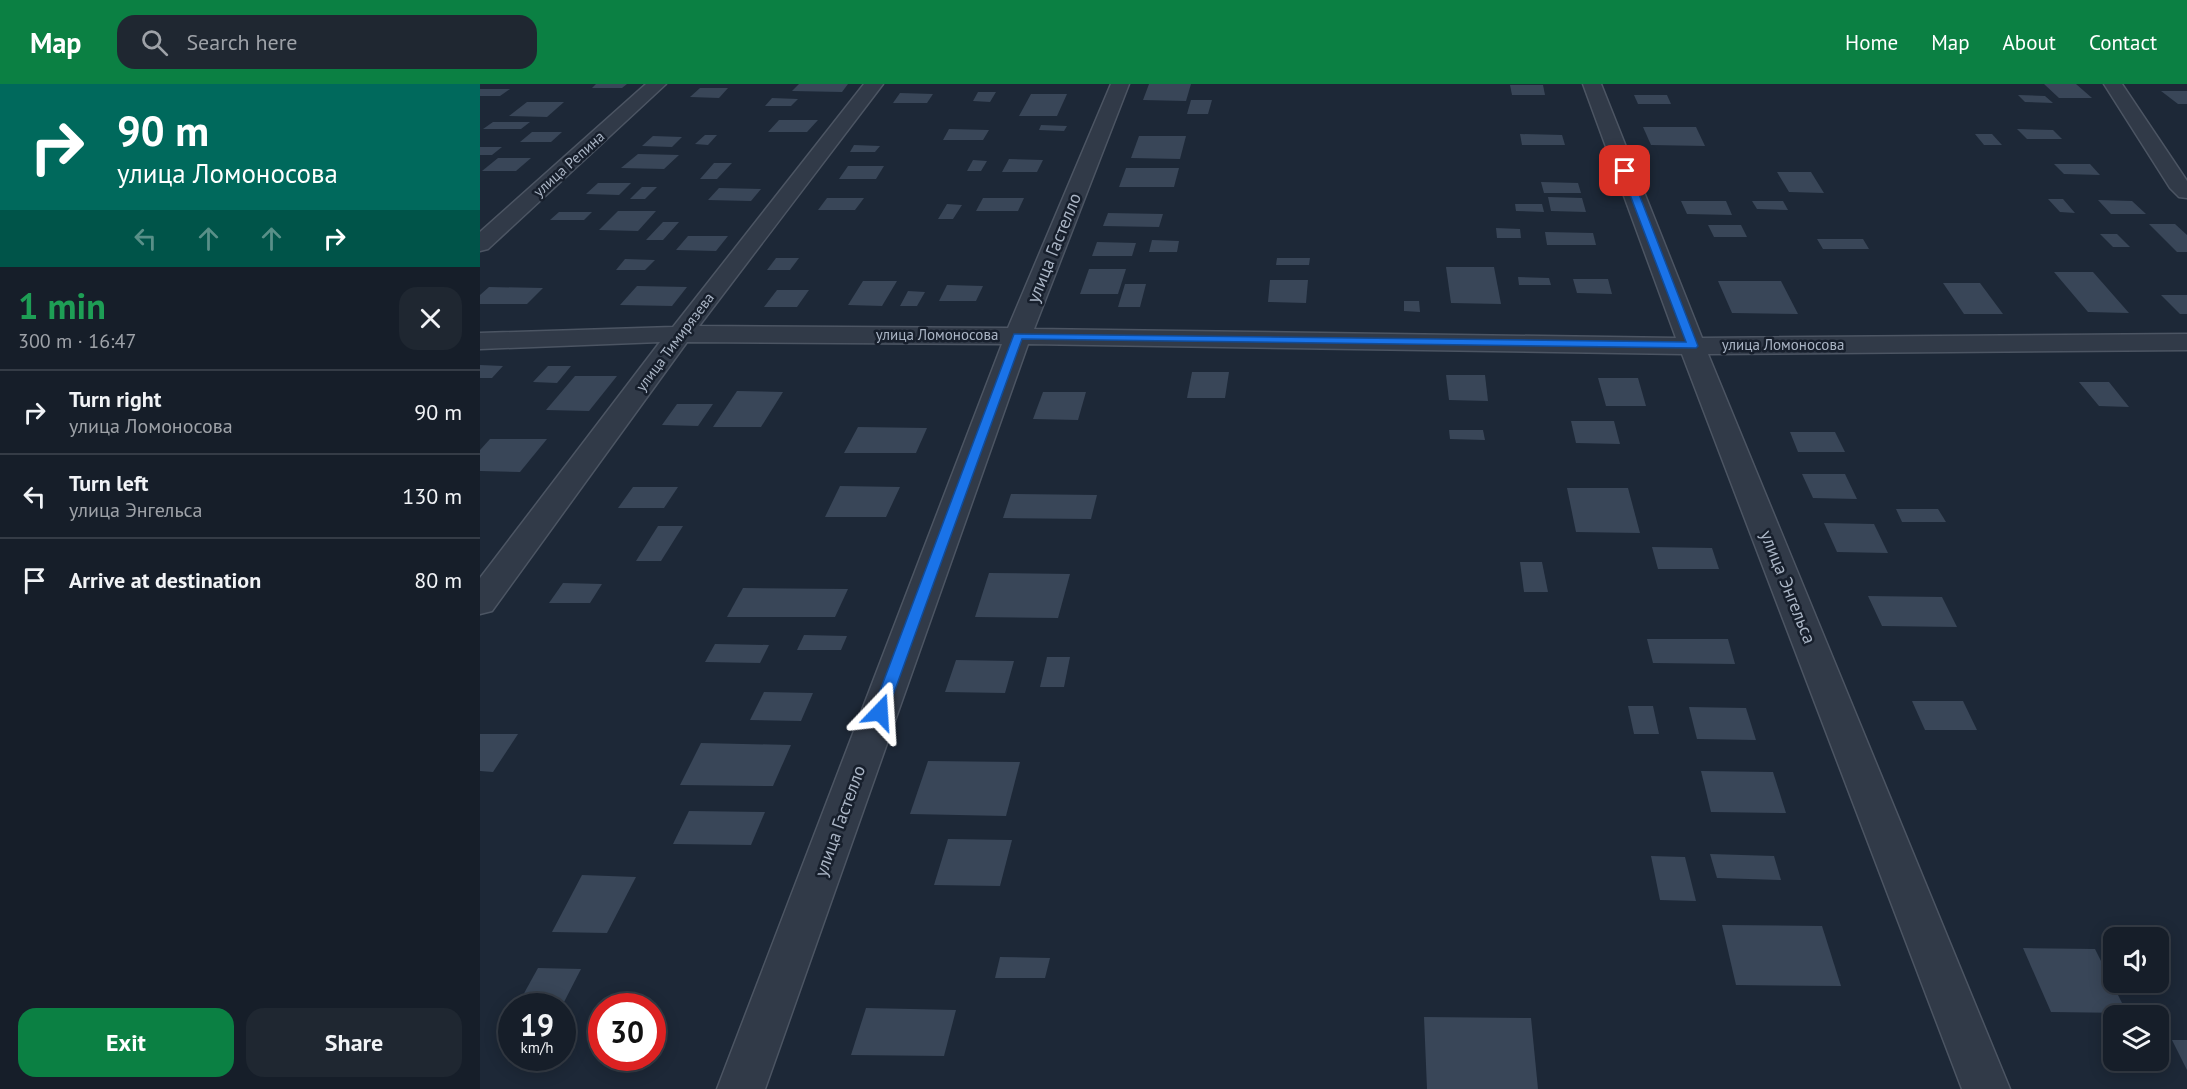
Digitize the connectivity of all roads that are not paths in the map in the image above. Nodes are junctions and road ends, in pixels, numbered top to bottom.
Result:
1 (657, 84) edge
2 (874, 84) edge
3 (1120, 84) edge
4 (1592, 84) edge
5 (2113, 84) edge
6 (2187, 192) edge
7 (480, 244) edge
8 (680, 334) junction
9 (1018, 336) junction
10 (480, 340) edge
11 (2187, 342) edge
12 (1692, 346) junction
13 (480, 602) edge
14 (741, 1089) edge
15 (1986, 1089) edge

1 - 7 street, улица Репина
2 - 8 street, улица Тимирязева
3 - 9 street, улица Гастелло
4 - 12 street, улица Энгельса
5 - 6 street
8 - 9 street, улица Ломоносова
8 - 10 street, улица Ломоносова
8 - 13 street, улица Тимирязева
9 - 12 street, улица Ломоносова
9 - 14 street, улица Гастелло
11 - 12 street, улица Ломоносова
12 - 15 street, улица Энгельса

